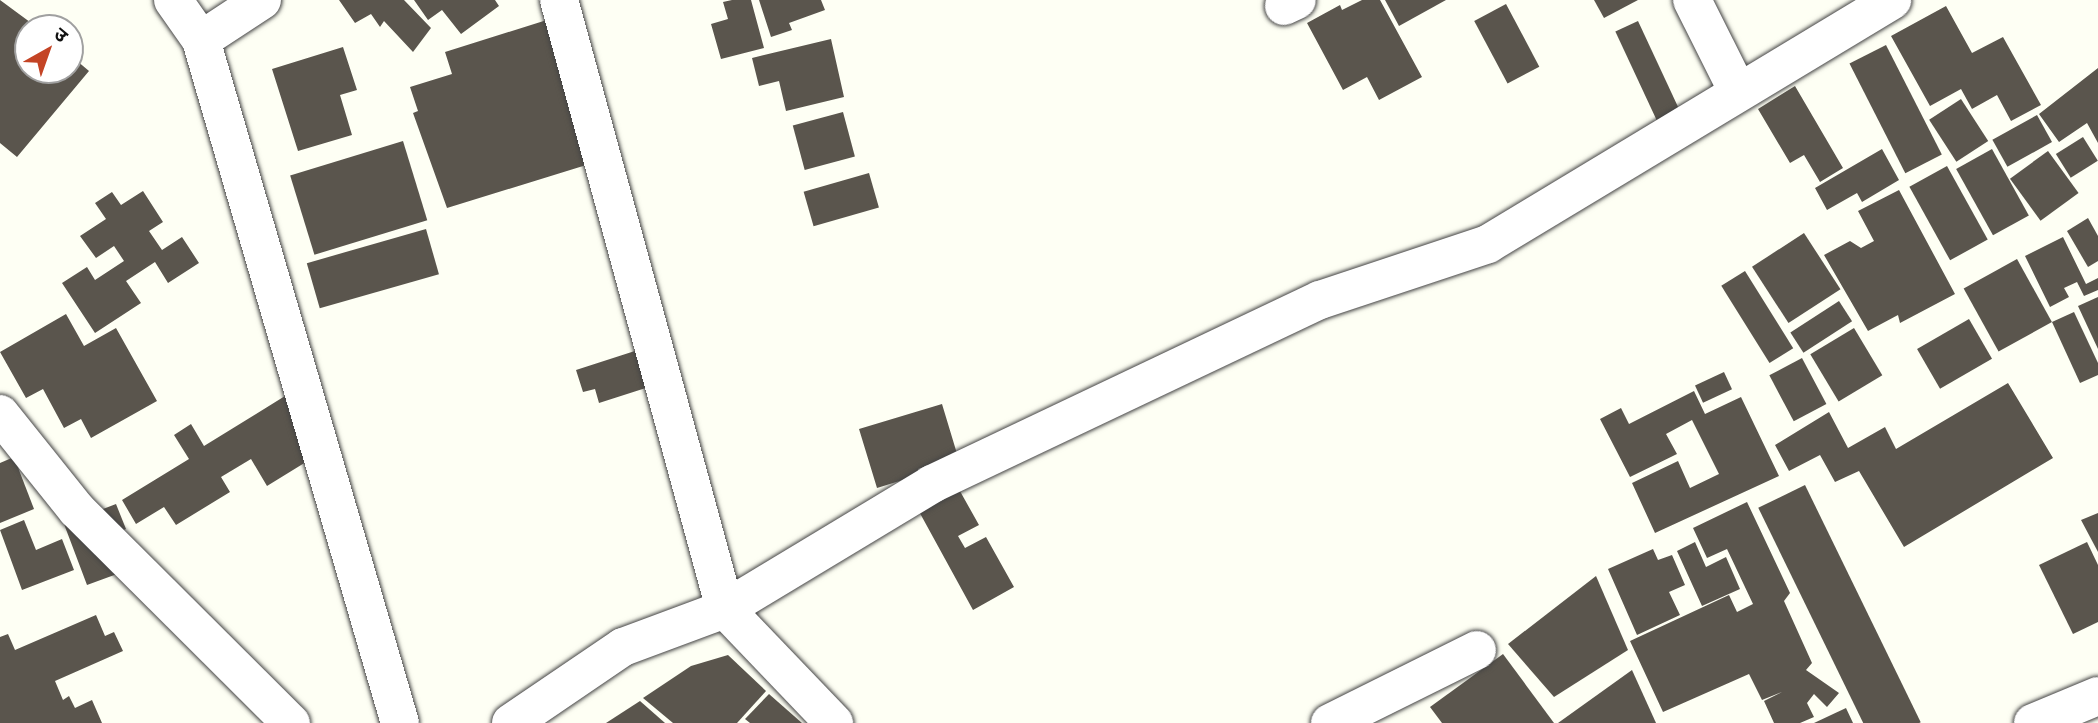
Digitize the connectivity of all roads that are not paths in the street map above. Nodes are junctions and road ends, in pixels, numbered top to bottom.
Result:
1 (173, 0) edge
2 (262, 0) edge
3 (559, 0) edge
4 (1692, 0) edge
5 (1892, 0) edge
6 (201, 40) junction
7 (1737, 90) junction
8 (0, 414) edge
9 (725, 609) junction
10 (1478, 650) dead end
11 (2098, 696) edge
12 (291, 723) edge
13 (400, 723) edge
14 (511, 723) edge
15 (834, 723) edge
16 (1330, 723) edge
17 (2033, 723) edge

1 - 6 street
2 - 6 street
3 - 9 street
4 - 7 street
5 - 7 street
6 - 13 street
7 - 9 street
8 - 12 street
9 - 14 street
9 - 15 street
10 - 16 street
11 - 17 street

